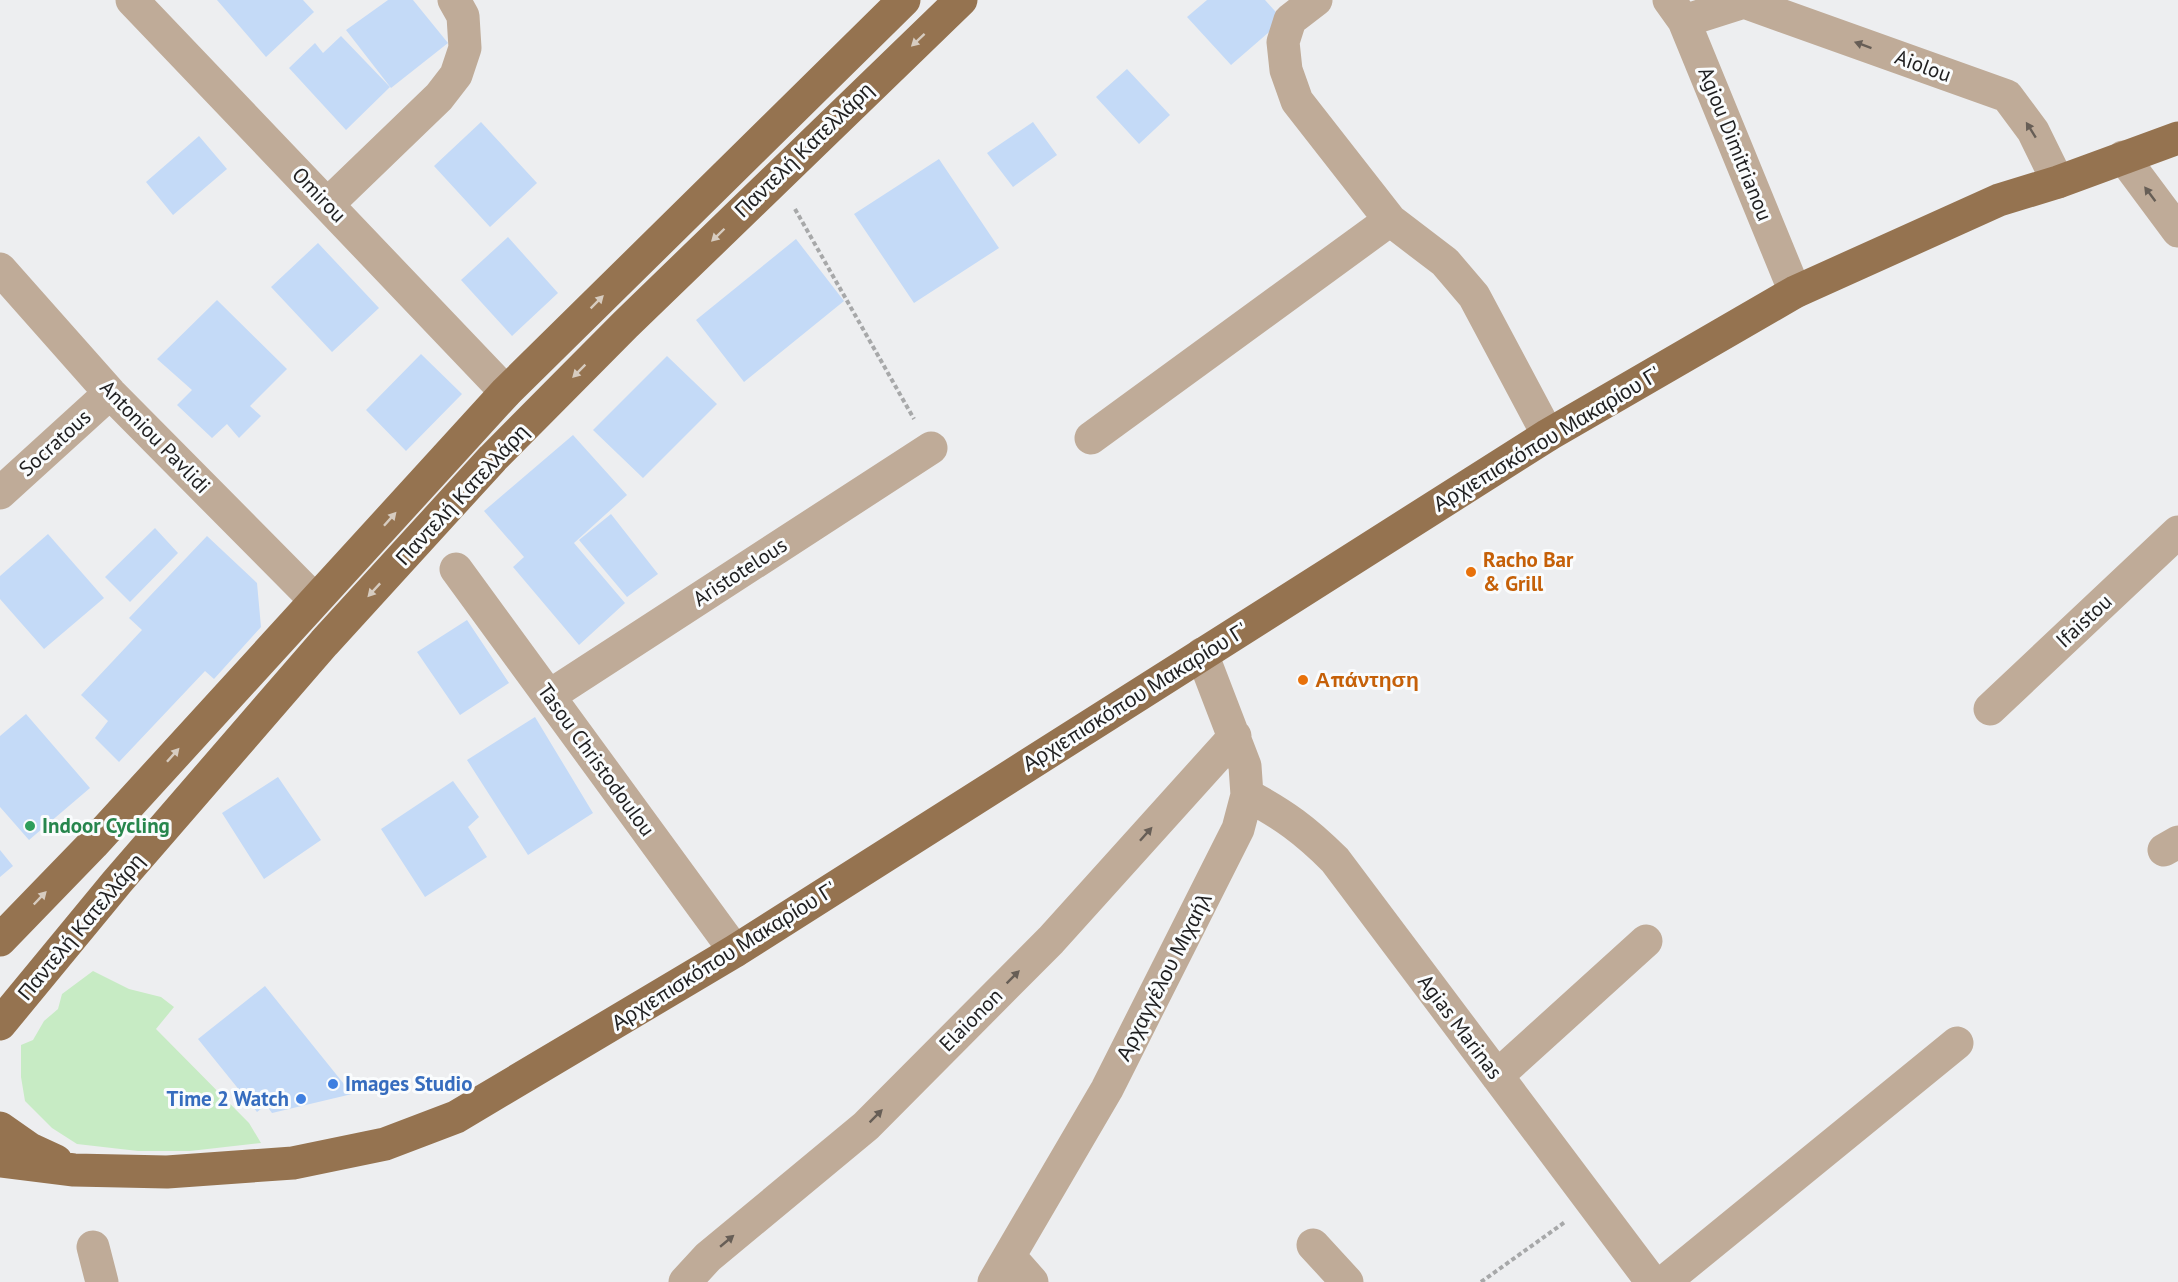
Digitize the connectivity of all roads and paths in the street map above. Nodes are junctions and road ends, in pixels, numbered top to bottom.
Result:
1 (132, 0) edge
2 (454, 0) edge
3 (904, 0) edge
4 (961, 0) edge
5 (1316, 0) edge
6 (1747, 1) edge
7 (1676, 10) edge
8 (2178, 138) edge
9 (2123, 157) junction
10 (777, 177) junction
11 (2058, 182) junction
12 (328, 204) junction
13 (1390, 220) junction
14 (2178, 231) edge
15 (0, 269) edge
16 (1795, 292) junction
17 (506, 392) junction
18 (110, 393) junction
19 (1548, 435) junction
20 (1091, 438) dead end
21 (931, 448) joint
22 (0, 493) edge
23 (2178, 532) edge
24 (456, 569) dead end
25 (315, 600) junction
26 (1202, 654) junction
27 (549, 696) junction
28 (1990, 709) dead end
29 (1235, 736) junction
30 (1247, 795) junction
31 (0, 940) edge
32 (1646, 941) dead end
33 (735, 951) junction
34 (0, 1024) edge
35 (1957, 1043) dead end
36 (1497, 1076) junction
37 (0, 1128) edge
38 (0, 1161) edge
39 (74, 1170) junction
40 (1592, 1202) junction
41 (1313, 1245) dead end
42 (93, 1247) dead end
43 (1002, 1270) edge
44 (102, 1282) edge
45 (685, 1282) edge
46 (1032, 1282) edge
47 (1347, 1282) edge
48 (1481, 1282) edge
49 (1652, 1282) edge
50 (1664, 1282) edge

1 - 12 street, Omirou
2 - 12 street
17 -> 3 main road, Παντελή Κατελλάρη
4 -> 10 main road, Παντελή Κατελλάρη
5 - 13 street
6 - 7 street
11 -> 6 street, Aiolou
7 - 16 street, Agiou Dimitrianou
8 - 9 main road, Αρχιεπισκόπου Μακαρίου Γ'
9 - 11 main road, Αρχιεπισκόπου Μακαρίου Γ'
14 -> 9 street
10 - 21 path
10 -> 34 main road, Παντελή Κατελλάρη
11 - 16 main road, Αρχιεπισκόπου Μακαρίου Γ'
12 - 17 street, Omirou
13 - 19 street
13 - 20 street
15 - 18 street, Antoniou Pavlidi
16 - 19 main road, Αρχιεπισκόπου Μακαρίου Γ'
25 -> 17 main road, Παντελή Κατελλάρη
18 - 22 street, Socratous
18 - 25 street, Antoniou Pavlidi
19 - 26 main road, Αρχιεπισκόπου Μακαρίου Γ'
21 - 27 street, Aristotelous
23 - 28 street, Ifaistou
24 - 27 street, Tasou Christodoulou
31 -> 25 main road, Παντελή Κατελλάρη
26 - 29 street, Αρχαγγέλου Μιχαήλ
26 - 33 main road, Αρχιεπισκόπου Μακαρίου Γ'
27 - 33 street, Tasou Christodoulou
29 - 30 street, Αρχαγγέλου Μιχαήλ
45 -> 29 street, Elaionon
30 - 36 street, Agias Marinas
30 - 43 street, Αρχαγγέλου Μιχαήλ
32 - 36 street
33 - 39 main road, Αρχιεπισκόπου Μακαρίου Γ'
35 - 50 street
36 - 40 street, Agias Marinas
37 - 39 main road, Αρχιεπισκόπου Μακαρίου Γ'
38 - 39 main road, Αρχιεπισκόπου Μακαρίου Γ'
40 - 48 path
40 - 49 street, Agias Marinas
41 - 47 street
42 - 44 street
43 - 46 street

